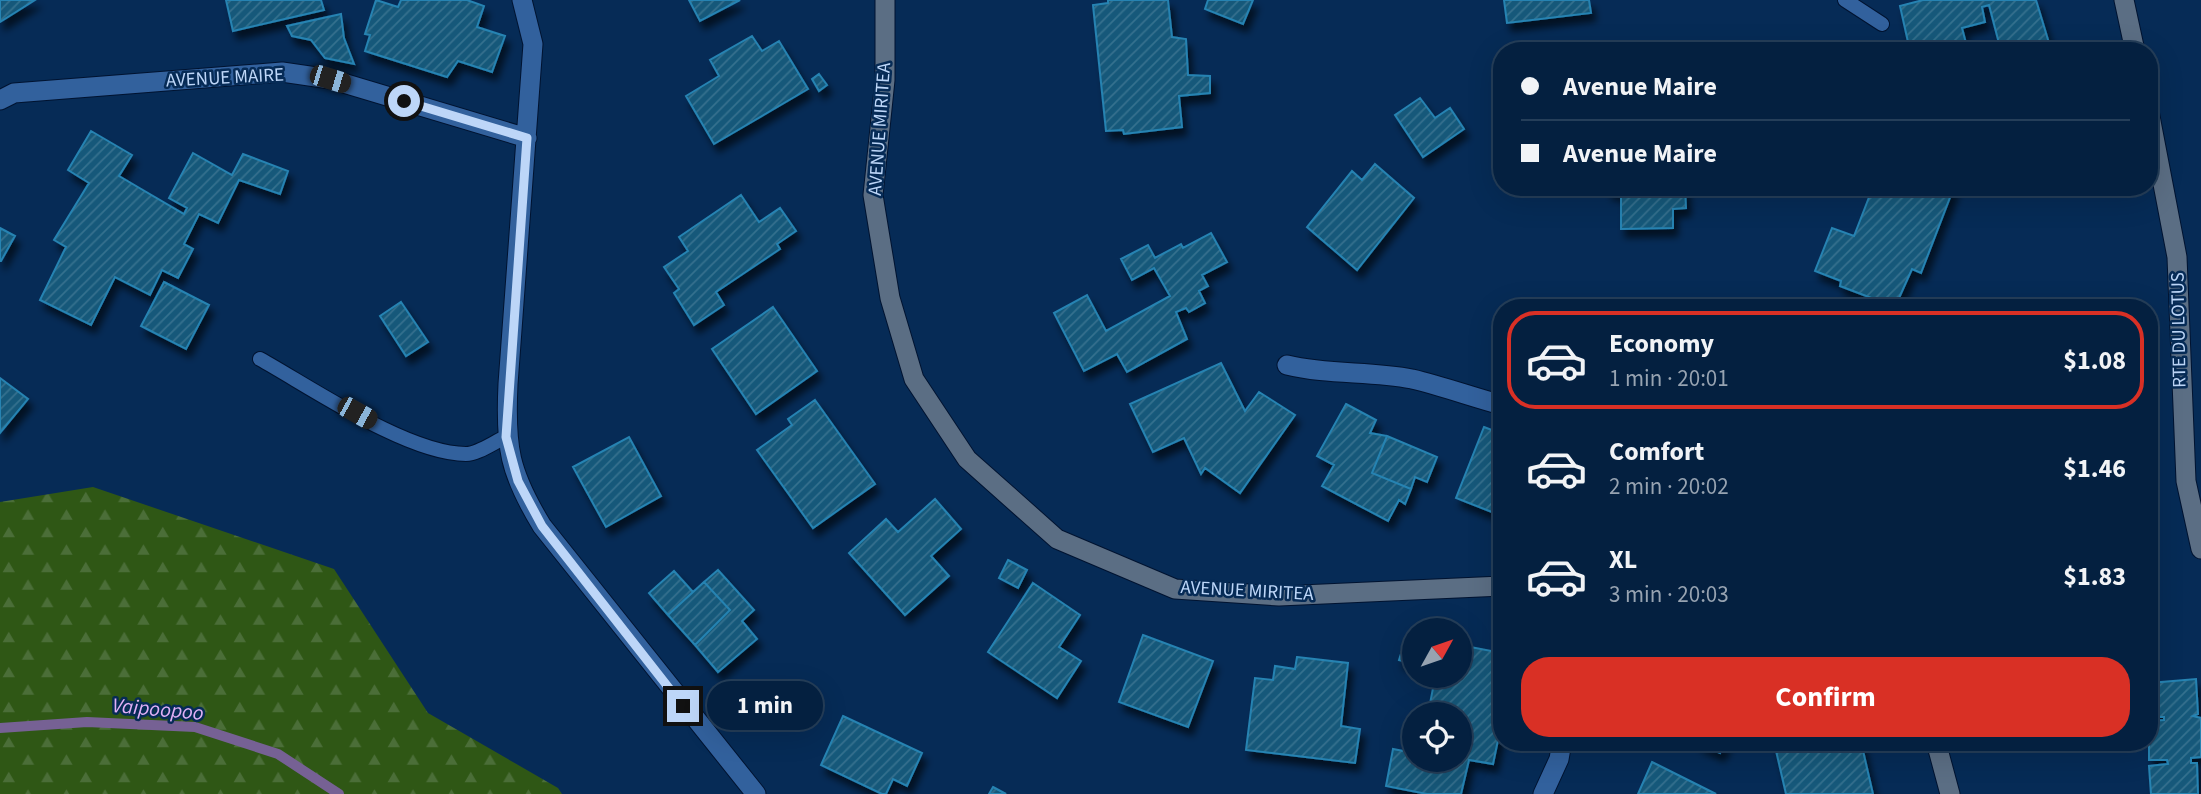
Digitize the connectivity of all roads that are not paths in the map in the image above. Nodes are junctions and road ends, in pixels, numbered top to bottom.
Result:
1 (522, 0) edge
2 (885, 0) edge
3 (2124, 0) edge
4 (1853, 2) edge
5 (1882, 24) dead end
6 (2133, 42) edge
7 (0, 100) edge
8 (527, 138) junction
9 (2158, 158) edge
10 (260, 359) dead end
11 (1287, 365) dead end
12 (1493, 402) edge
13 (506, 437) junction
14 (2201, 549) edge
15 (1493, 586) edge
16 (1560, 751) edge
17 (1938, 751) edge
18 (756, 794) edge
19 (1543, 794) edge
20 (1950, 794) edge

1 - 8 street
2 - 15 main road, AVENUE MIRITEA
3 - 6 main road
4 - 5 lane
7 - 8 street, AVENUE MAIRE
8 - 13 street
9 - 14 main road, RTE DU LOTUS
10 - 13 lane
11 - 12 street
13 - 18 street
16 - 19 street
17 - 20 main road

